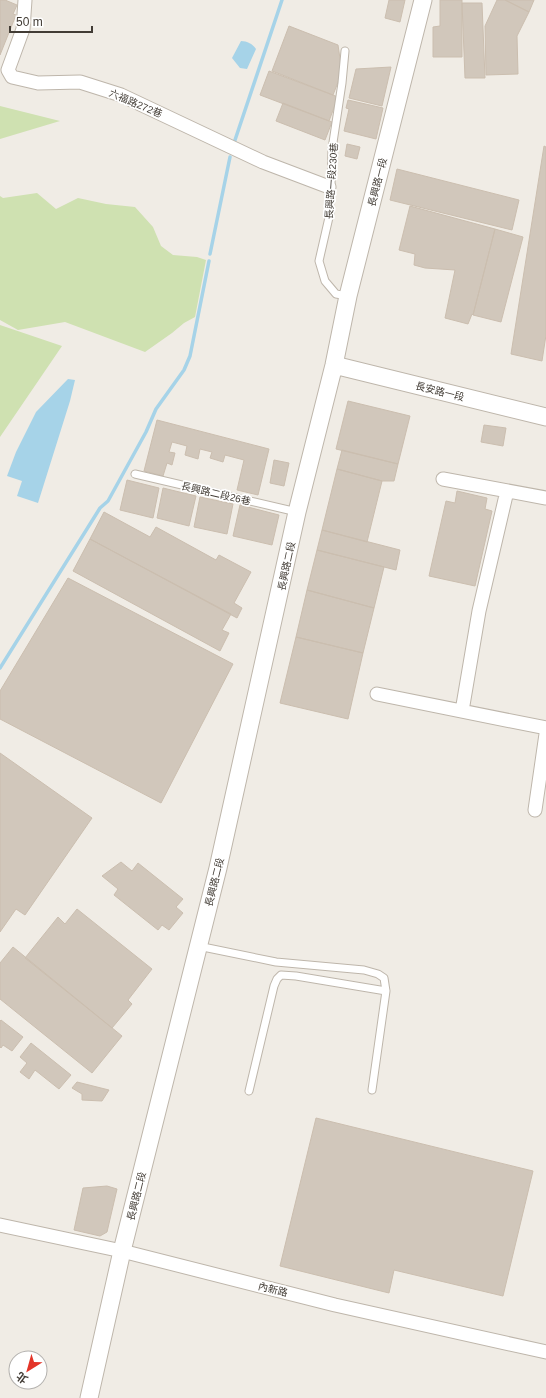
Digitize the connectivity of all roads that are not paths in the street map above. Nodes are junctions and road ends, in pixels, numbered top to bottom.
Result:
1 (26, 0) edge
2 (423, 0) edge
3 (345, 51) dead end
4 (329, 187) junction
5 (348, 296) junction
6 (334, 365) junction
7 (546, 417) edge
8 (135, 474) dead end
9 (443, 479) dead end
10 (507, 491) junction
11 (546, 498) edge
12 (297, 512) junction
13 (377, 694) dead end
14 (462, 711) junction
15 (546, 728) edge
16 (546, 734) edge
17 (535, 810) dead end
18 (198, 946) junction
19 (386, 991) junction
20 (372, 1090) dead end
21 (249, 1091) dead end
22 (0, 1225) edge
23 (122, 1251) junction
24 (546, 1352) edge
25 (89, 1398) edge

1 - 4 street, 六福路272巷
2 - 5 street, 長興路一段
3 - 4 lane, 長興路一段230巷
4 - 5 lane, 長興路一段230巷
5 - 6 street, 長興路一段
6 - 7 street, 長安路一段
6 - 12 street, 長興路二段
8 - 12 lane, 長興路二段26巷
9 - 10 street
10 - 11 street
10 - 14 street
12 - 18 street, 長興路二段
13 - 14 street
14 - 15 street
16 - 17 street
18 - 19 lane
18 - 23 street, 長興路二段
19 - 20 lane
19 - 21 lane
22 - 23 street, 內新路
23 - 24 street, 內新路
23 - 25 street, 長興路二段

